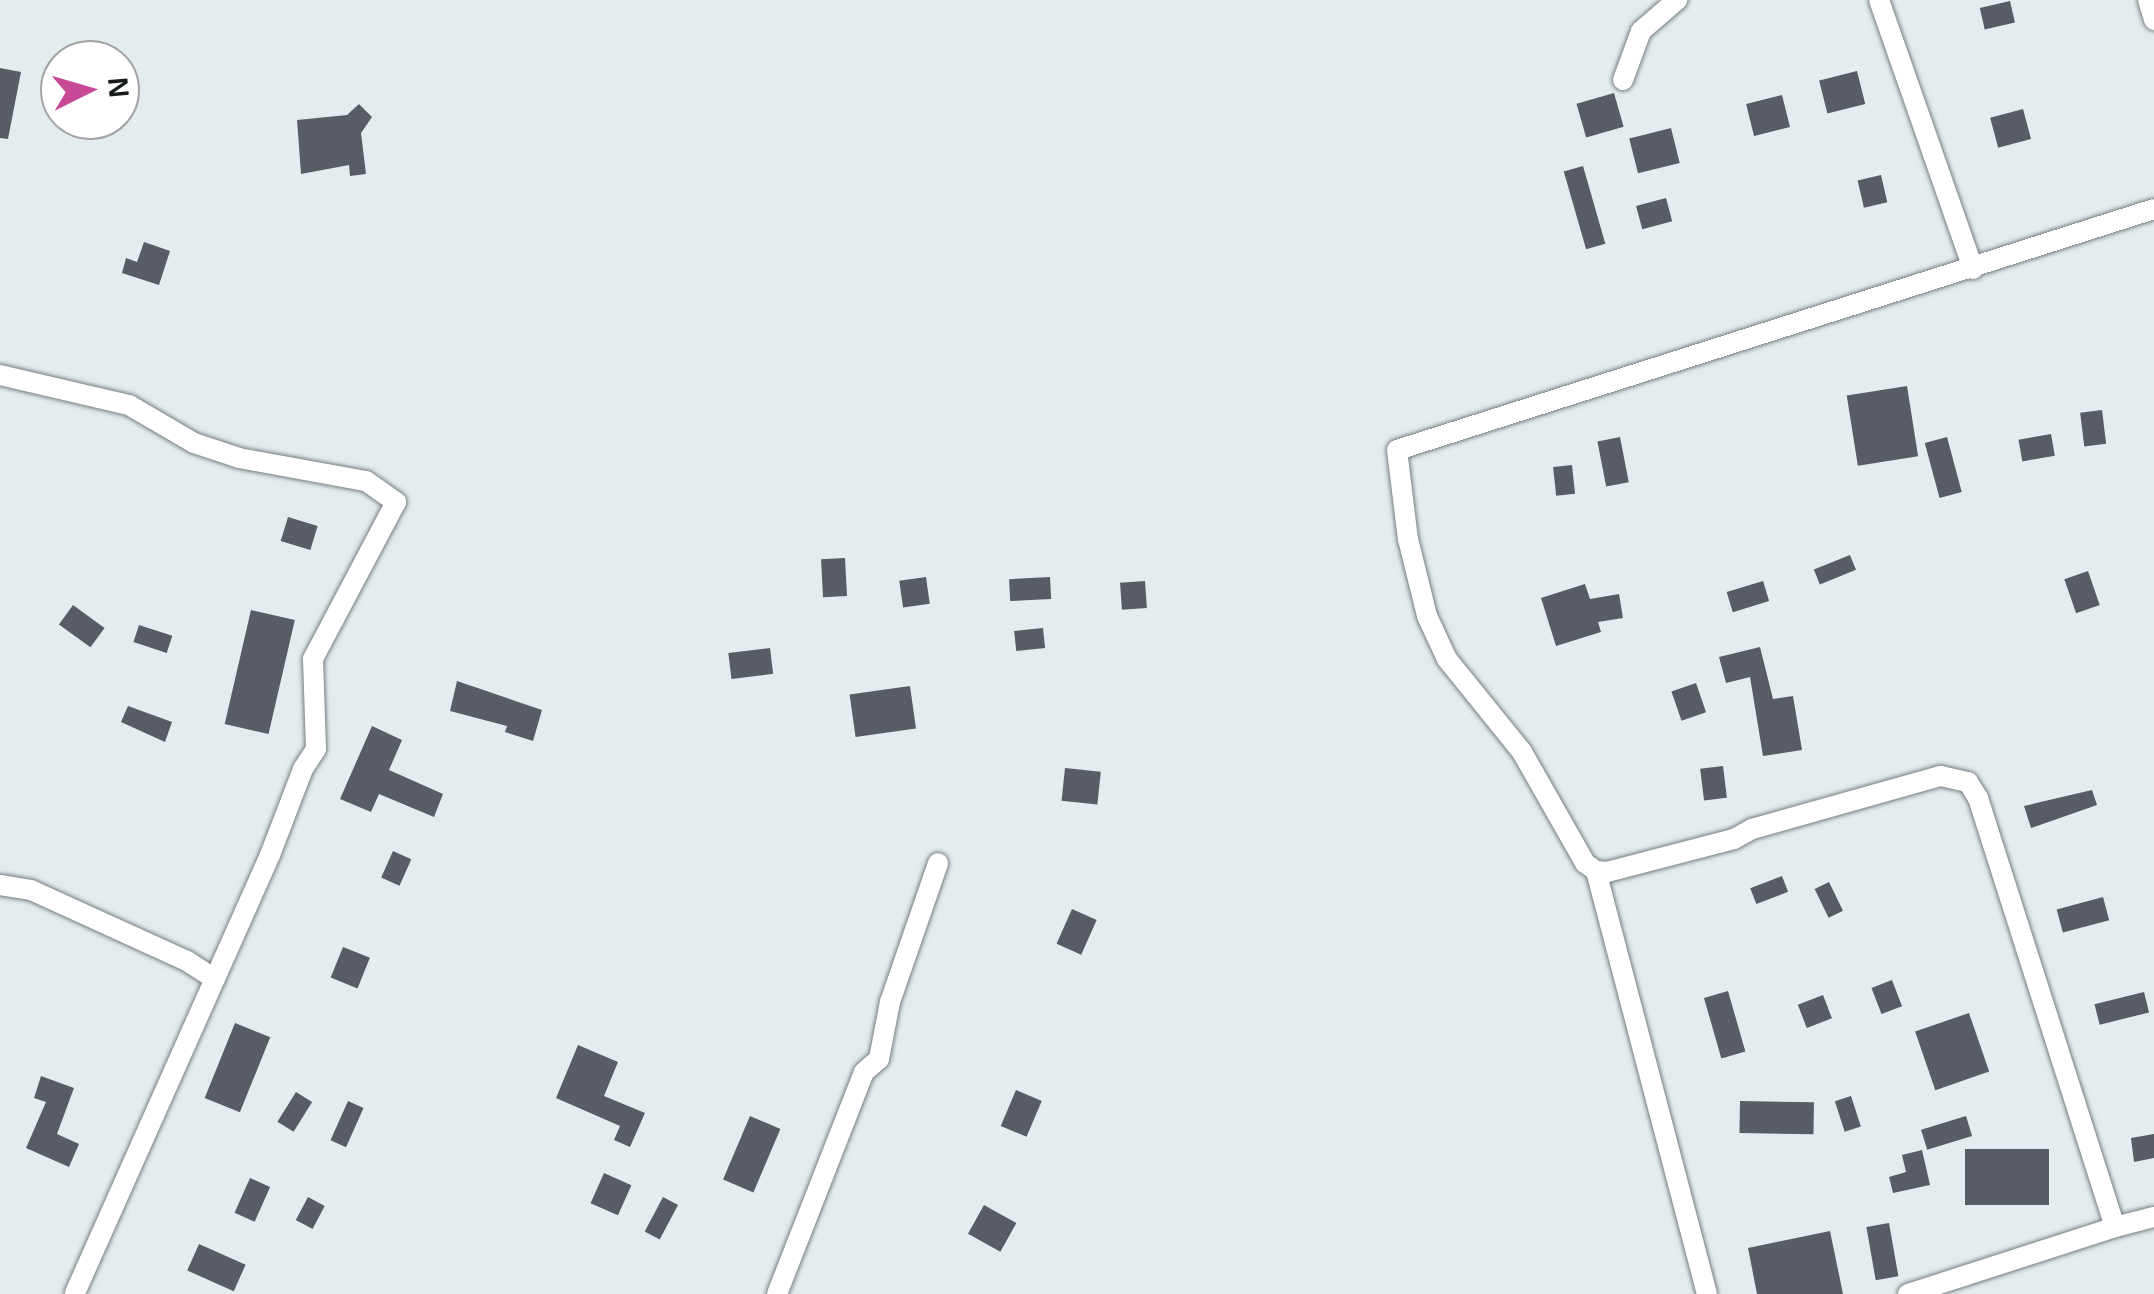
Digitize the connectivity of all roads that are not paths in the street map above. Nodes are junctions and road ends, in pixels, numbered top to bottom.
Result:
1 (1677, 0) edge
2 (1879, 0) edge
3 (2148, 0) edge
4 (2154, 20) edge
5 (1623, 80) dead end
6 (2154, 210) edge
7 (1973, 268) junction
8 (0, 375) edge
9 (938, 863) dead end
10 (1596, 871) junction
11 (0, 886) edge
12 (215, 979) junction
13 (2154, 1217) edge
14 (2115, 1227) junction
15 (76, 1294) edge
16 (777, 1294) edge
17 (1707, 1294) edge
18 (1908, 1294) edge

1 - 5 street
2 - 7 street
3 - 4 street
6 - 7 street
7 - 10 street
8 - 12 street
9 - 16 street
10 - 14 street
10 - 17 street
11 - 12 street
12 - 15 street
13 - 14 street
14 - 18 street

